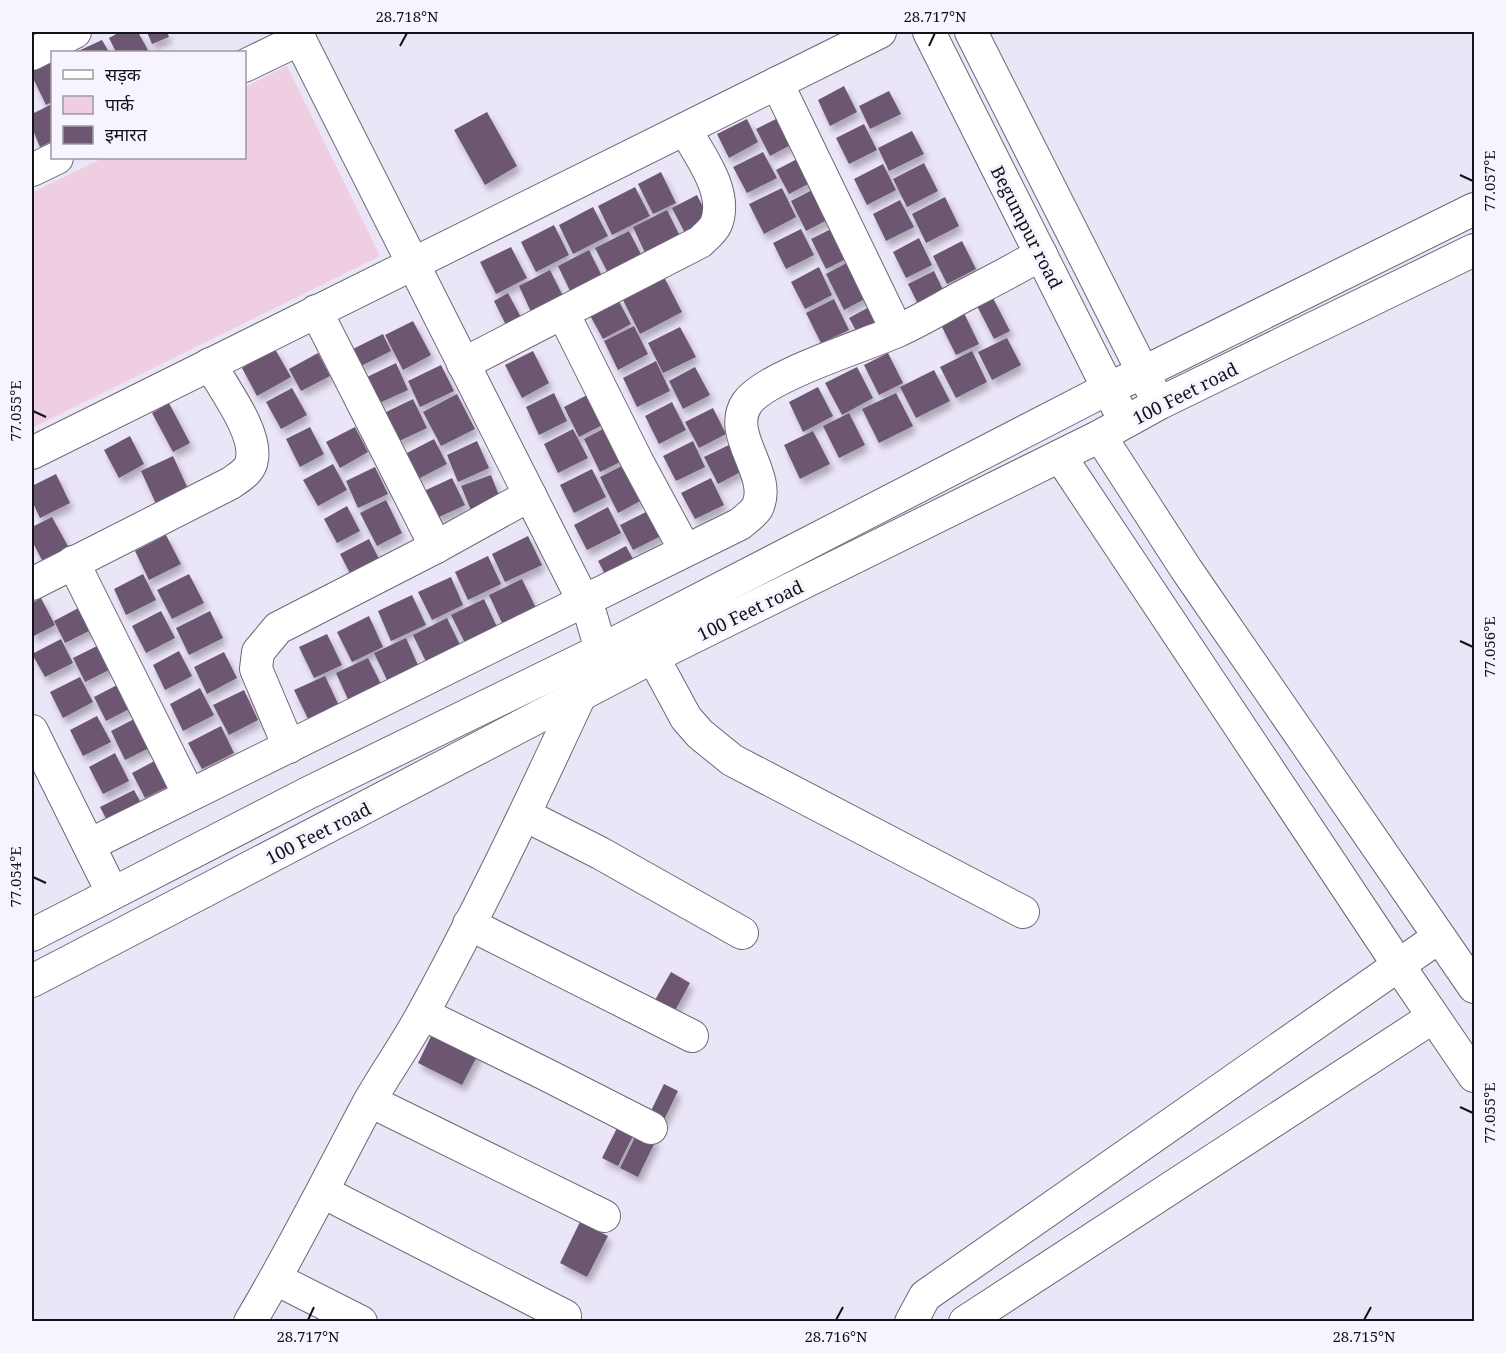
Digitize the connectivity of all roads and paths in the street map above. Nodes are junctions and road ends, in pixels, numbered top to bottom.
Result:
1 (75, 32) edge
2 (880, 32) edge
3 (929, 32) edge
4 (970, 32) edge
5 (298, 35) edge
6 (32, 54) edge
7 (246, 65) edge
8 (777, 83) junction
9 (685, 129) junction
10 (55, 159) edge
11 (32, 170) edge
12 (1474, 208) edge
13 (1474, 250) edge
14 (1041, 254) junction
15 (413, 263) junction
16 (316, 311) junction
17 (563, 313) junction
18 (897, 332) junction
19 (210, 364) junction
20 (463, 364) junction
21 (1142, 373) junction
22 (1107, 389) junction
23 (1160, 403) junction
24 (1113, 429) junction
25 (32, 453) edge
26 (1060, 456) junction
27 (530, 495) junction
28 (436, 547) junction
29 (685, 550) junction
30 (73, 562) junction
31 (32, 584) edge
32 (583, 601) junction
33 (601, 650) junction
34 (653, 657) junction
35 (580, 697) junction
36 (32, 731) edge
37 (288, 747) junction
38 (189, 795) junction
39 (525, 815) junction
40 (89, 845) junction
41 (112, 892) junction
42 (1023, 912) dead end
43 (469, 924) junction
44 (742, 933) dead end
45 (32, 935) edge
46 (1439, 937) junction
47 (1399, 966) junction
48 (32, 981) edge
49 (1474, 987) edge
50 (423, 1014) junction
51 (1433, 1017) junction
52 (692, 1036) dead end
53 (1474, 1076) edge
54 (370, 1101) junction
55 (651, 1128) dead end
56 (323, 1192) junction
57 (604, 1216) dead end
58 (276, 1279) junction
59 (565, 1316) dead end
60 (250, 1322) edge
61 (361, 1322) edge
62 (911, 1322) edge
63 (965, 1322) edge

1 - 6 street
2 - 8 street
3 - 14 street, Begumpur road
4 - 21 street, Begumpur road
5 - 7 street
5 - 15 street
8 - 9 street
8 - 18 street
9 - 15 street
9 - 17 street
10 - 11 street
12 - 21 street, 100 Feet road
13 - 23 street, 100 Feet road
14 - 18 street
14 - 22 street, Begumpur road
15 - 16 street
15 - 20 street
16 - 19 street
16 - 28 street
17 - 20 street
17 - 29 street
18 - 29 street
19 - 25 street
19 - 30 street
20 - 27 street
21 - 22 street, 100 Feet road
21 - 23 street, Begumpur road
22 - 24 street, Begumpur road
22 - 33 street, 100 Feet road
23 - 24 street, 100 Feet road
24 - 26 street, 100 Feet road
24 - 46 street, Begumpur road
26 - 34 street, 100 Feet road
26 - 47 street
27 - 28 street
27 - 32 street
28 - 37 street
29 - 32 street
30 - 31 street
30 - 38 street
32 - 33 street
32 - 37 street
33 - 35 street
33 - 41 street, 100 Feet road
34 - 35 street, 100 Feet road
34 - 42 street
35 - 39 street
35 - 48 street, 100 Feet road
36 - 40 street
37 - 38 street
38 - 40 street
39 - 43 street
39 - 44 street
40 - 41 street
41 - 45 street, 100 Feet road
43 - 50 street
43 - 52 street
46 - 47 street
46 - 49 street, Begumpur road
47 - 51 street
47 - 62 street
50 - 54 street
50 - 55 street
51 - 53 street
51 - 63 street
54 - 56 street
54 - 57 street
56 - 58 street
56 - 59 street
58 - 60 street
58 - 61 street

